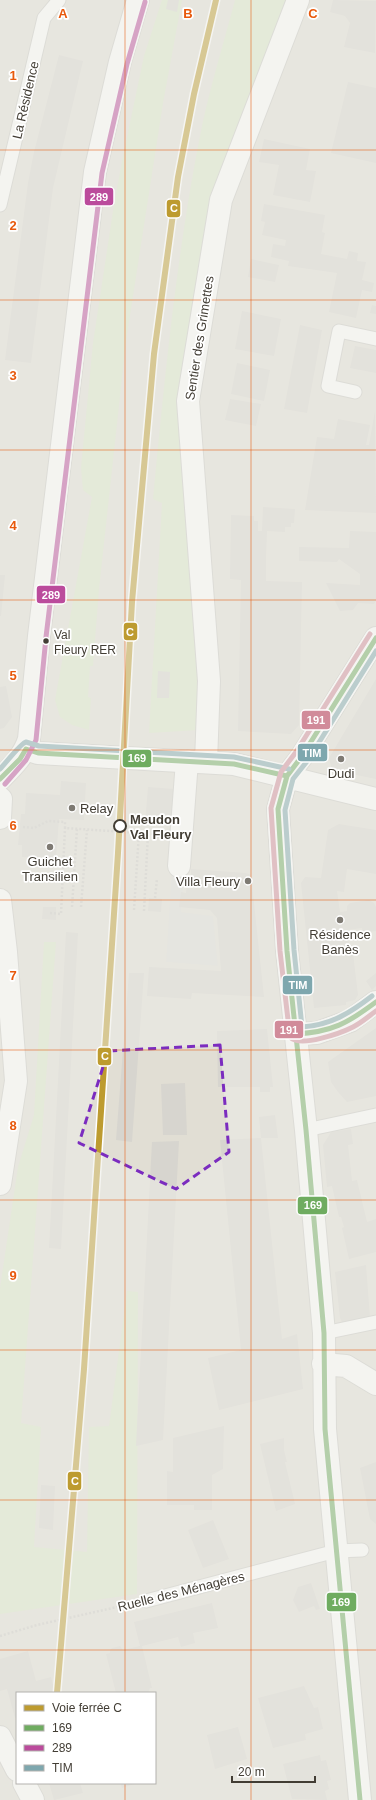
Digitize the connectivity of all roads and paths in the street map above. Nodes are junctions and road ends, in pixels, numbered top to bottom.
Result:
1 (59, 0) edge
2 (138, 0) edge
3 (298, 0) edge
4 (0, 205) edge
5 (376, 340) edge
6 (355, 392) dead end
7 (376, 638) edge
8 (26, 749) junction
9 (186, 761) junction
10 (287, 776) junction
11 (0, 779) edge
12 (0, 798) edge
13 (376, 799) edge
14 (0, 818) edge
15 (20, 827) dead end
16 (65, 828) junction
17 (77, 829) junction
18 (87, 830) junction
19 (139, 833) junction
20 (179, 866) dead end
21 (0, 900) edge
22 (72, 907) dead end
23 (81, 907) dead end
24 (134, 910) dead end
25 (144, 911) dead end
26 (50, 913) dead end
27 (376, 1002) edge
28 (296, 1034) junction
29 (376, 1115) edge
30 (306, 1130) junction
31 (0, 1184) edge
32 (376, 1322) edge
33 (324, 1333) junction
34 (323, 1364) junction
35 (376, 1384) edge
36 (362, 1550) dead end
37 (336, 1551) junction
38 (146, 1601) joint
39 (0, 1636) edge
40 (0, 1737) edge
41 (16, 1768) edge
42 (25, 1784) edge
43 (33, 1800) edge
44 (360, 1800) edge

1 - 4 lane, La Résidence
2 - 8 street
3 - 9 street, Sentier des Grimettes
5 - 6 lane
7 - 10 street
8 - 9 street
8 - 11 street
9 - 10 street
9 - 20 street, Sentier des Grimettes
10 - 13 street
10 - 28 street
12 - 14 street
15 - 16 path
16 - 17 path
16 - 26 path
17 - 18 path
17 - 22 path
18 - 19 path
18 - 23 path
19 - 24 path
19 - 25 path
21 - 31 street
27 - 28 street
28 - 30 street
29 - 30 lane
30 - 33 street
32 - 33 lane
33 - 34 street
34 - 35 street
34 - 37 street
36 - 37 lane, Ruelle des Ménagères
37 - 38 lane, Ruelle des Ménagères
37 - 44 street
38 - 39 path, Ruelle des Ménagères
40 - 41 street
42 - 43 street

